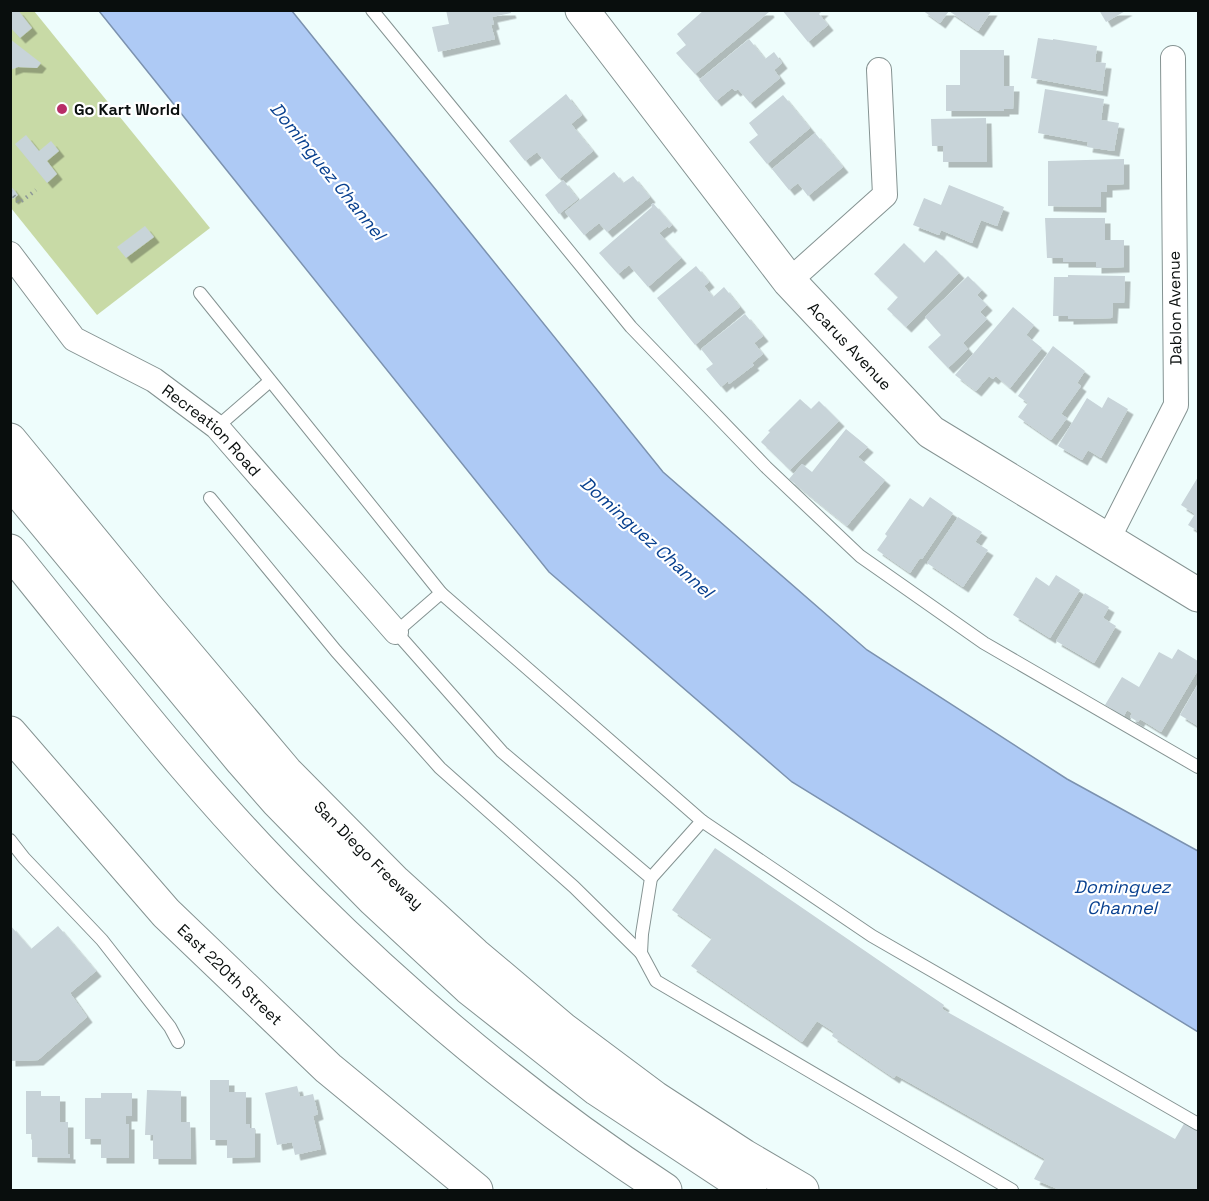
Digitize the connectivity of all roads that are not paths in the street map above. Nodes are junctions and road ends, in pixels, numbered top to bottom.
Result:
1 (372, 10) edge
2 (582, 10) edge
3 (1173, 58) dead end
4 (879, 70) dead end
5 (10, 254) edge
6 (789, 281) junction
7 (200, 293) dead end
8 (270, 381) junction
9 (217, 427) junction
10 (10, 440) edge
11 (10, 481) edge
12 (210, 498) dead end
13 (10, 506) edge
14 (1107, 541) junction
15 (10, 551) edge
16 (441, 593) junction
17 (1198, 595) edge
18 (396, 632) junction
19 (10, 733) edge
20 (1198, 767) edge
21 (702, 821) junction
22 (10, 840) edge
23 (651, 878) junction
24 (641, 953) junction
25 (178, 1042) dead end
26 (1198, 1124) edge
27 (476, 1191) edge
28 (665, 1191) edge
29 (715, 1191) edge
30 (750, 1191) edge
31 (802, 1191) edge
32 (1012, 1191) edge

1 - 20 lane
2 - 6 main road, Acarus Avenue
3 - 14 street, Dablon Avenue
4 - 6 street
5 - 9 street, Recreation Road
6 - 14 main road, Acarus Avenue
7 - 8 lane
8 - 9 lane
8 - 16 lane
9 - 18 street, Recreation Road
10 - 31 main road, San Diego Freeway
11 - 30 main road
12 - 24 lane
13 - 29 main road
14 - 17 main road, Acarus Avenue
15 - 28 main road
16 - 18 lane
16 - 21 lane
18 - 23 lane
19 - 27 main road, East 220th Street
21 - 23 lane
21 - 26 lane
22 - 25 lane
23 - 24 lane
24 - 32 lane

